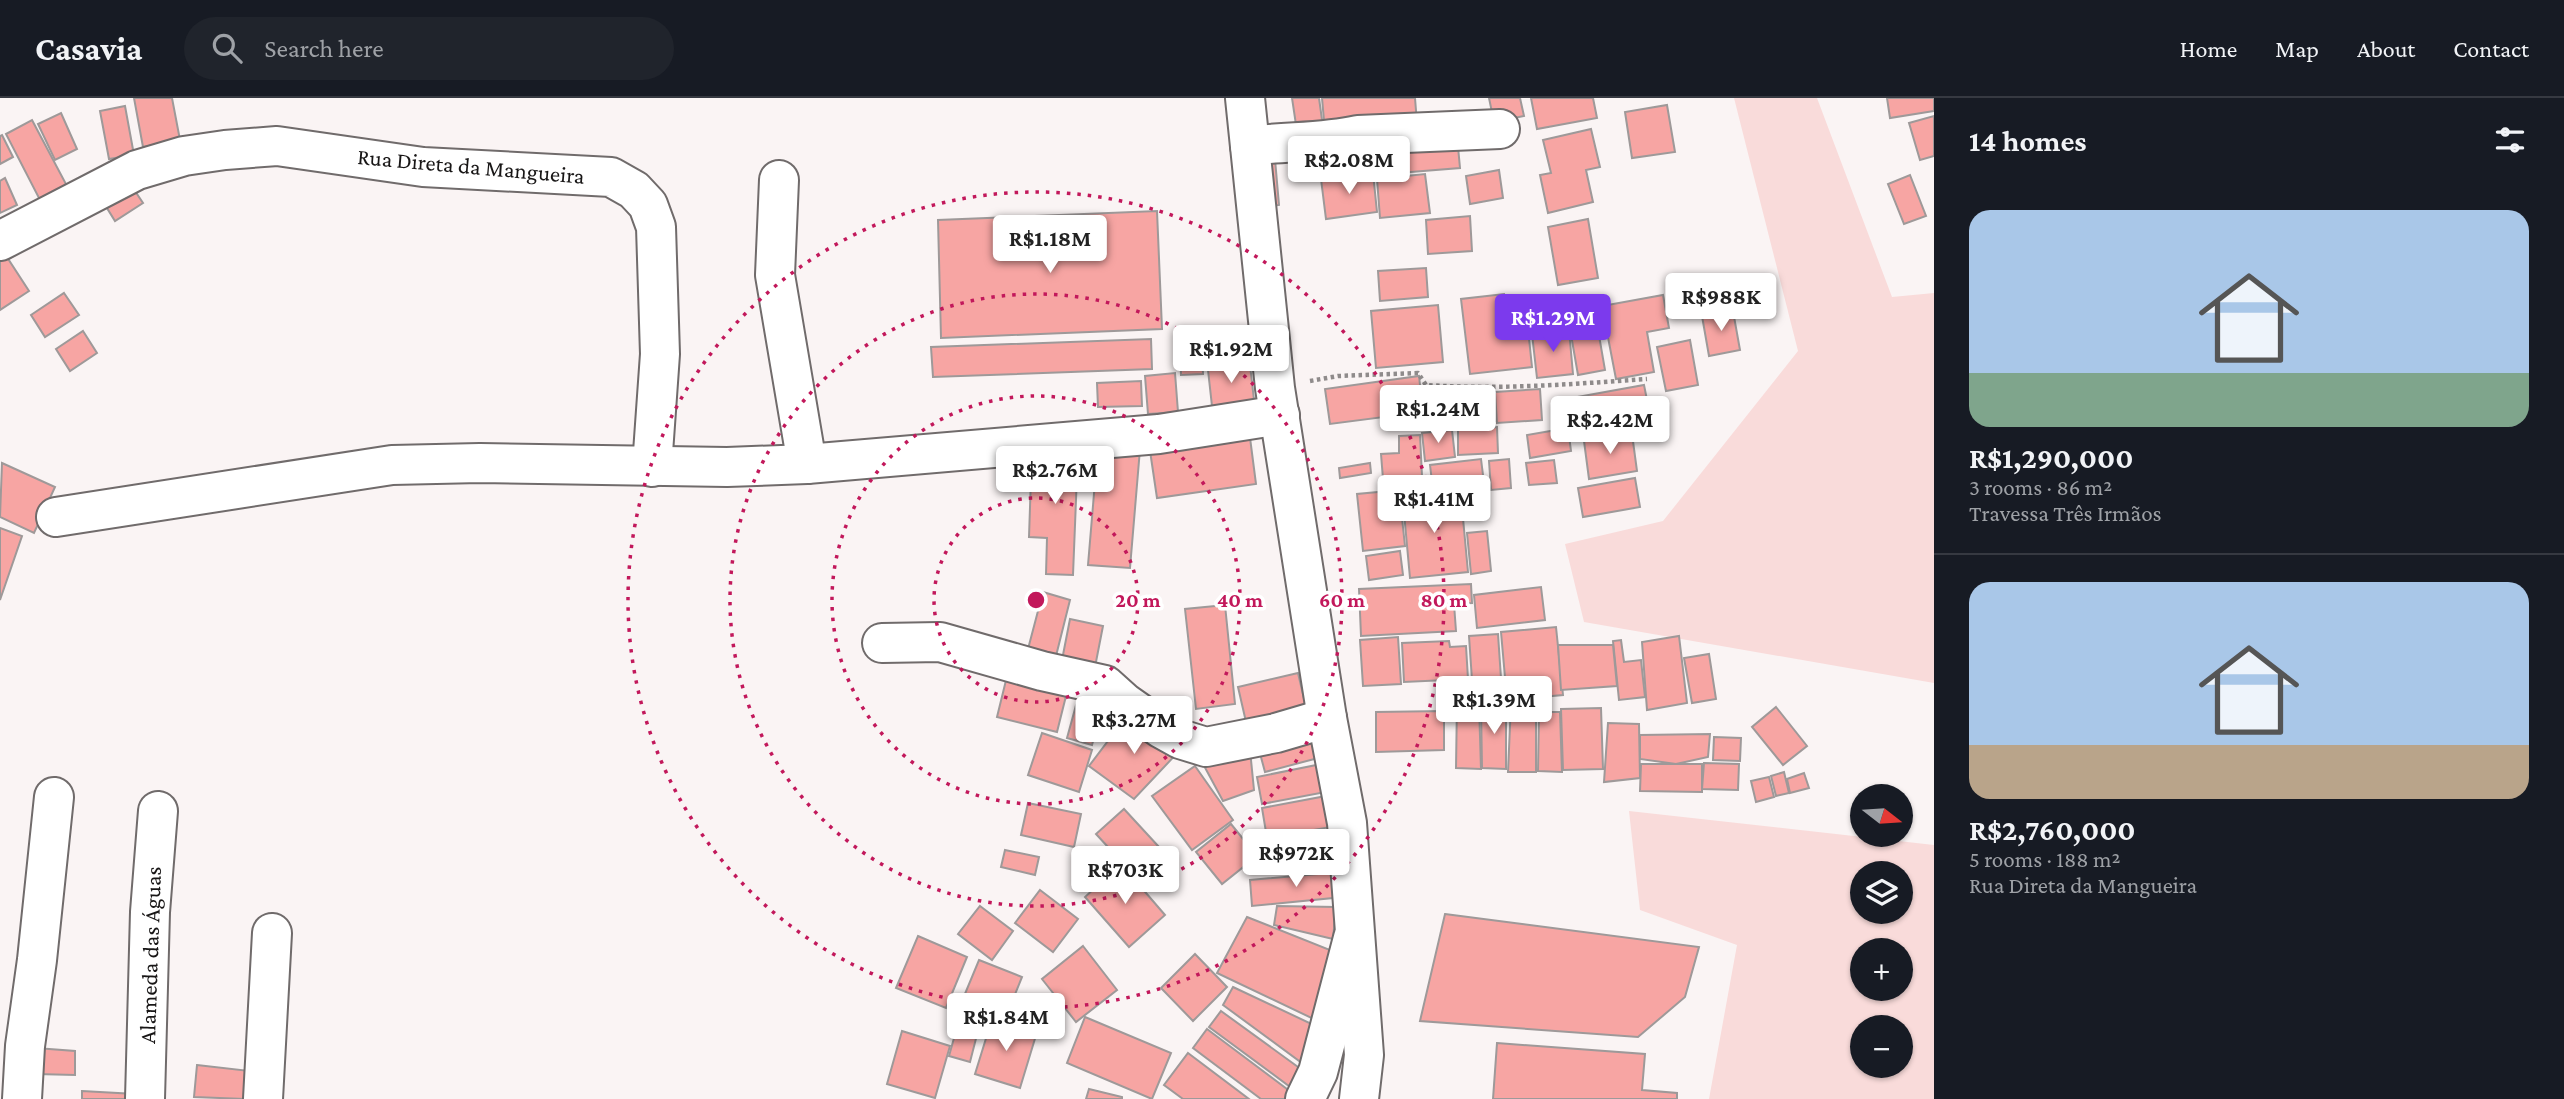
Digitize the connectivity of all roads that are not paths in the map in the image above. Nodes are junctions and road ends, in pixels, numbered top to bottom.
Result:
1 (1245, 98) edge
2 (1500, 129) dead end
3 (1251, 146) junction
4 (779, 180) dead end
5 (0, 241) edge
6 (1278, 402) junction
7 (807, 464) junction
8 (652, 467) junction
9 (56, 517) dead end
10 (882, 643) dead end
11 (1327, 718) junction
12 (54, 797) dead end
13 (158, 811) dead end
14 (1357, 923) junction
15 (272, 933) dead end
16 (22, 1099) edge
17 (145, 1099) edge
18 (263, 1099) edge
19 (1305, 1099) edge
20 (1359, 1099) edge

1 - 3 street
2 - 3 street
3 - 6 street
4 - 7 street
5 - 8 street, Rua Direta da Mangueira
6 - 7 street
6 - 11 street
7 - 8 street
8 - 9 street
10 - 11 street
11 - 14 street
12 - 16 street
13 - 17 street, Alameda das Águas
14 - 19 street
14 - 20 street
15 - 18 street

